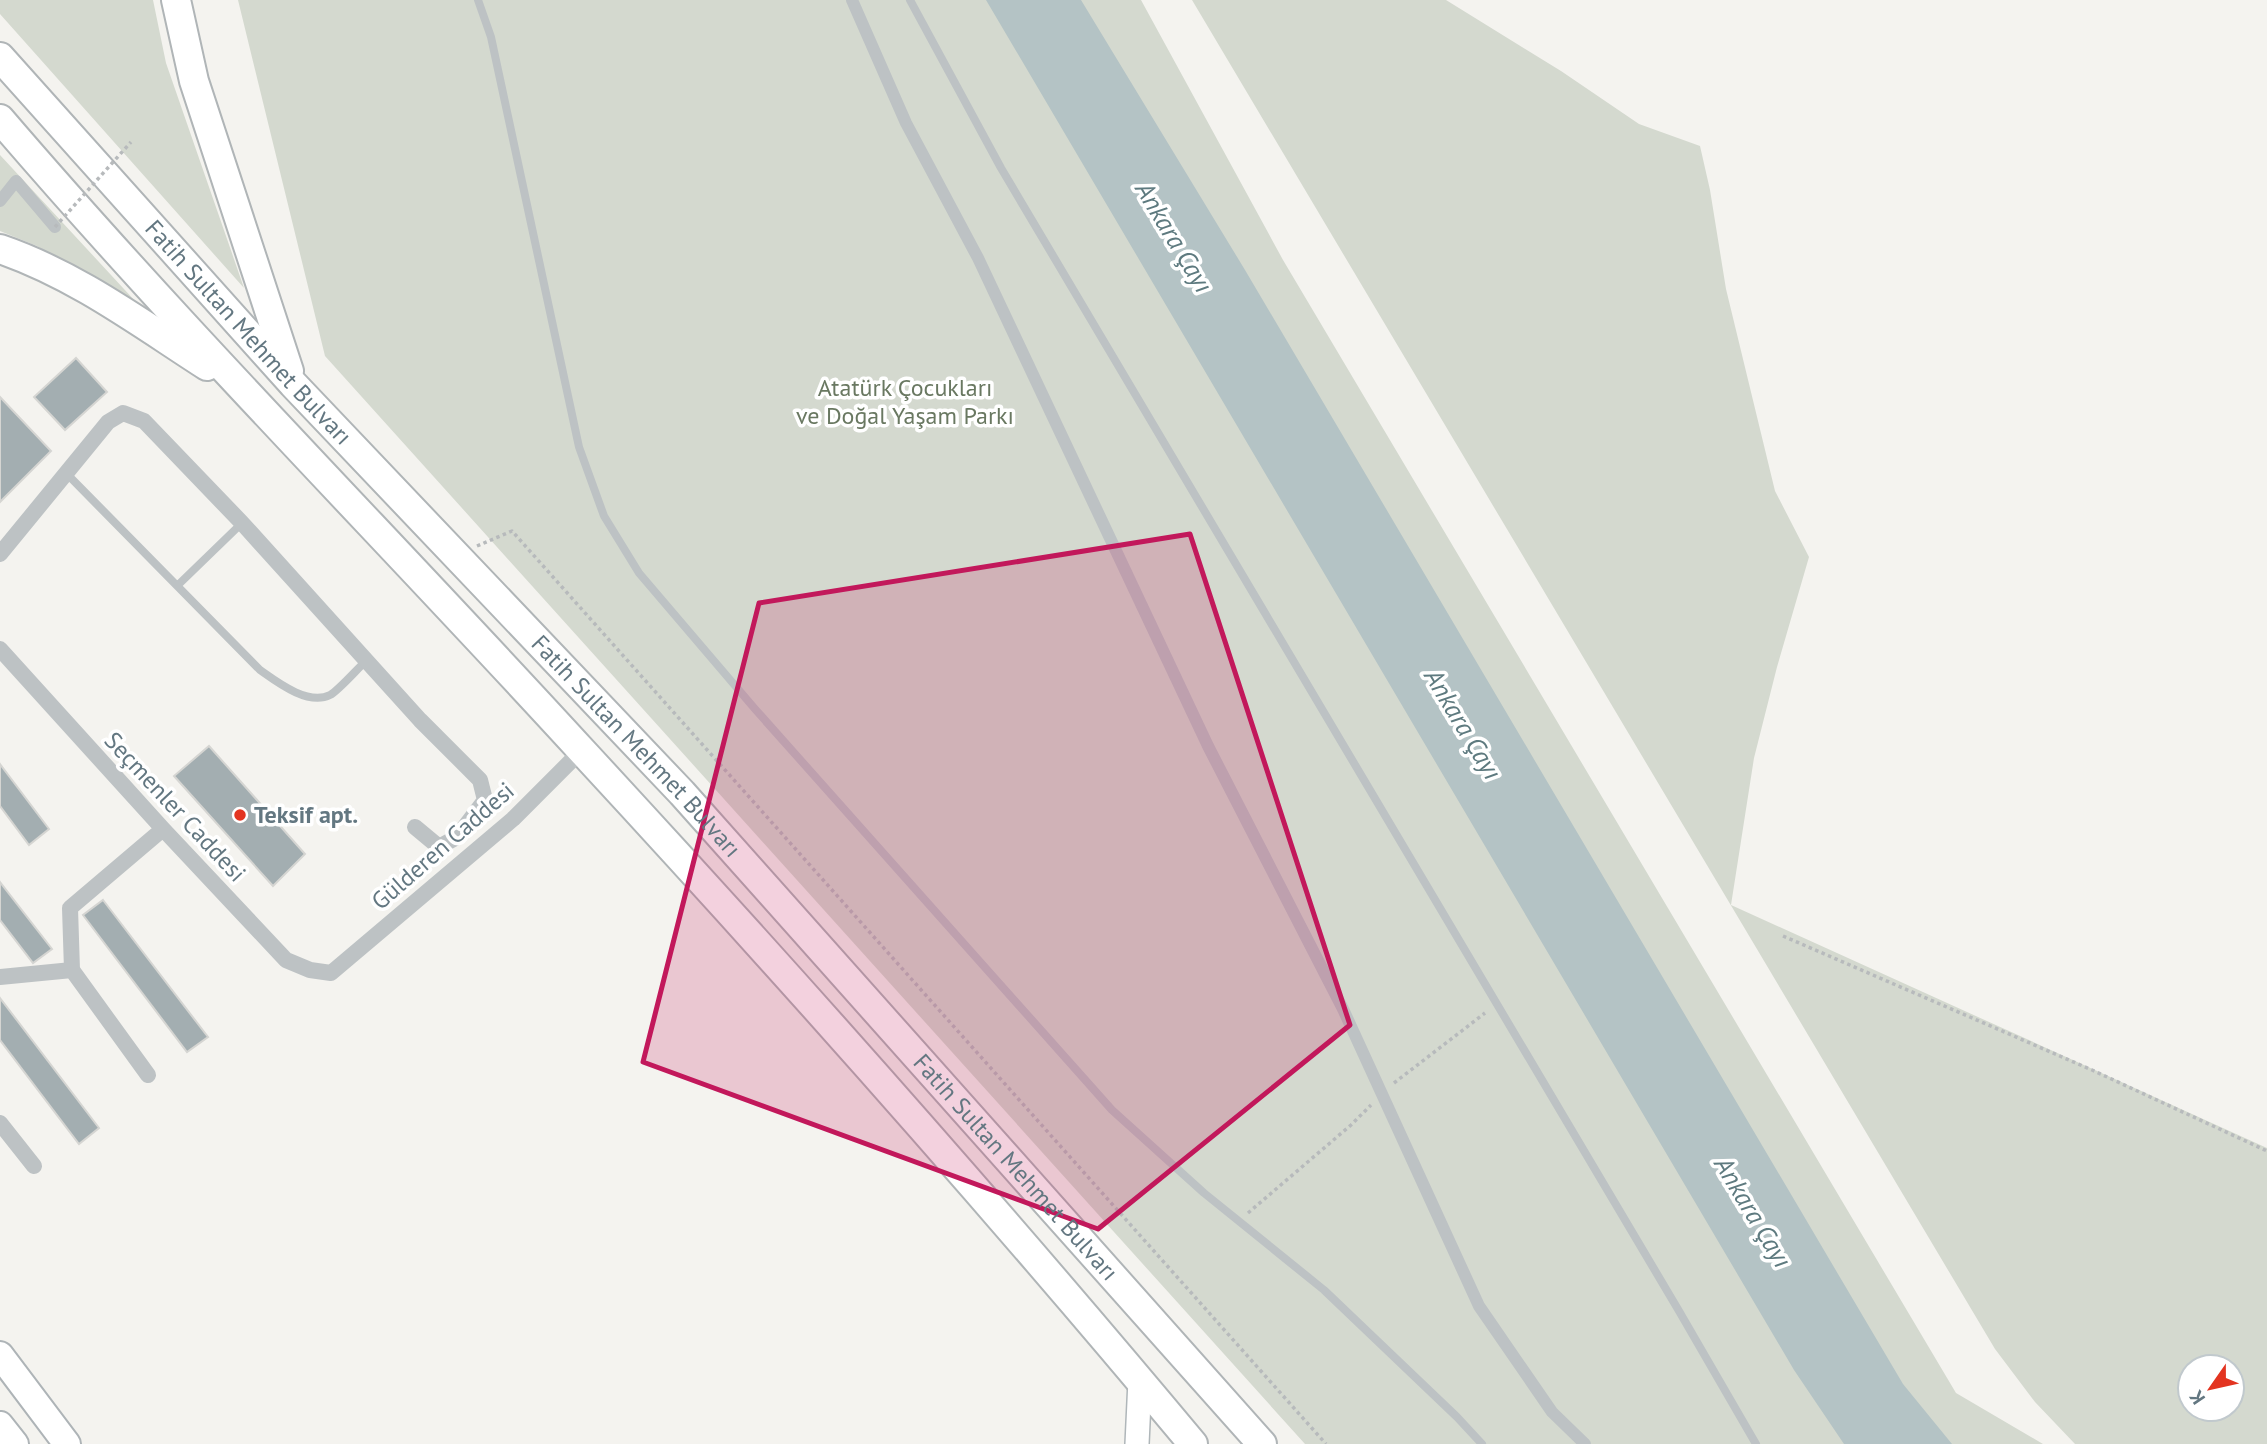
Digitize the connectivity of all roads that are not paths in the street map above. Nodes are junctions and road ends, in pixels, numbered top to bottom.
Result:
1 (176, 0) edge
2 (478, 0) edge
3 (852, 0) edge
4 (910, 0) edge
5 (0, 57) edge
6 (0, 120) edge
7 (0, 201) edge
8 (55, 227) road end
9 (0, 249) edge
10 (293, 384) junction
11 (243, 390) junction
12 (67, 474) junction
13 (242, 523) junction
14 (0, 554) edge
15 (178, 585) junction
16 (0, 649) edge
17 (366, 661) junction
18 (582, 750) junction
19 (415, 827) dead end
20 (163, 829) junction
21 (72, 970) junction
22 (331, 973) joint
23 (0, 977) edge
24 (148, 1075) dead end
25 (0, 1123) edge
26 (34, 1166) dead end
27 (0, 1355) edge
28 (1140, 1380) junction
29 (0, 1424) edge
30 (15, 1444) edge
31 (67, 1444) edge
32 (1137, 1444) edge
33 (1193, 1444) edge
34 (1262, 1444) edge
35 (1482, 1444) edge
36 (1585, 1444) edge
37 (1756, 1444) edge

1 - 10 highway
2 - 35 lane
3 - 36 street
4 - 37 lane
5 - 10 highway, Fatih Sultan Mehmet Bulvarı
6 - 11 highway, Fatih Sultan Mehmet Bulvarı
7 - 8 street
9 - 11 highway
10 - 34 highway, Fatih Sultan Mehmet Bulvarı
11 - 18 highway, Fatih Sultan Mehmet Bulvarı
12 - 13 street
12 - 14 street
12 - 15 lane
13 - 15 lane
13 - 17 street
15 - 17 lane
16 - 20 street, Seçmenler Caddesi
17 - 19 street
18 - 22 street, Gülderen Caddesi
18 - 28 highway, Fatih Sultan Mehmet Bulvarı
20 - 21 street
20 - 22 street, Seçmenler Caddesi
21 - 23 street
21 - 24 street
25 - 26 street
27 - 31 main road
28 - 32 main road
28 - 33 highway, Fatih Sultan Mehmet Bulvarı
29 - 30 main road

